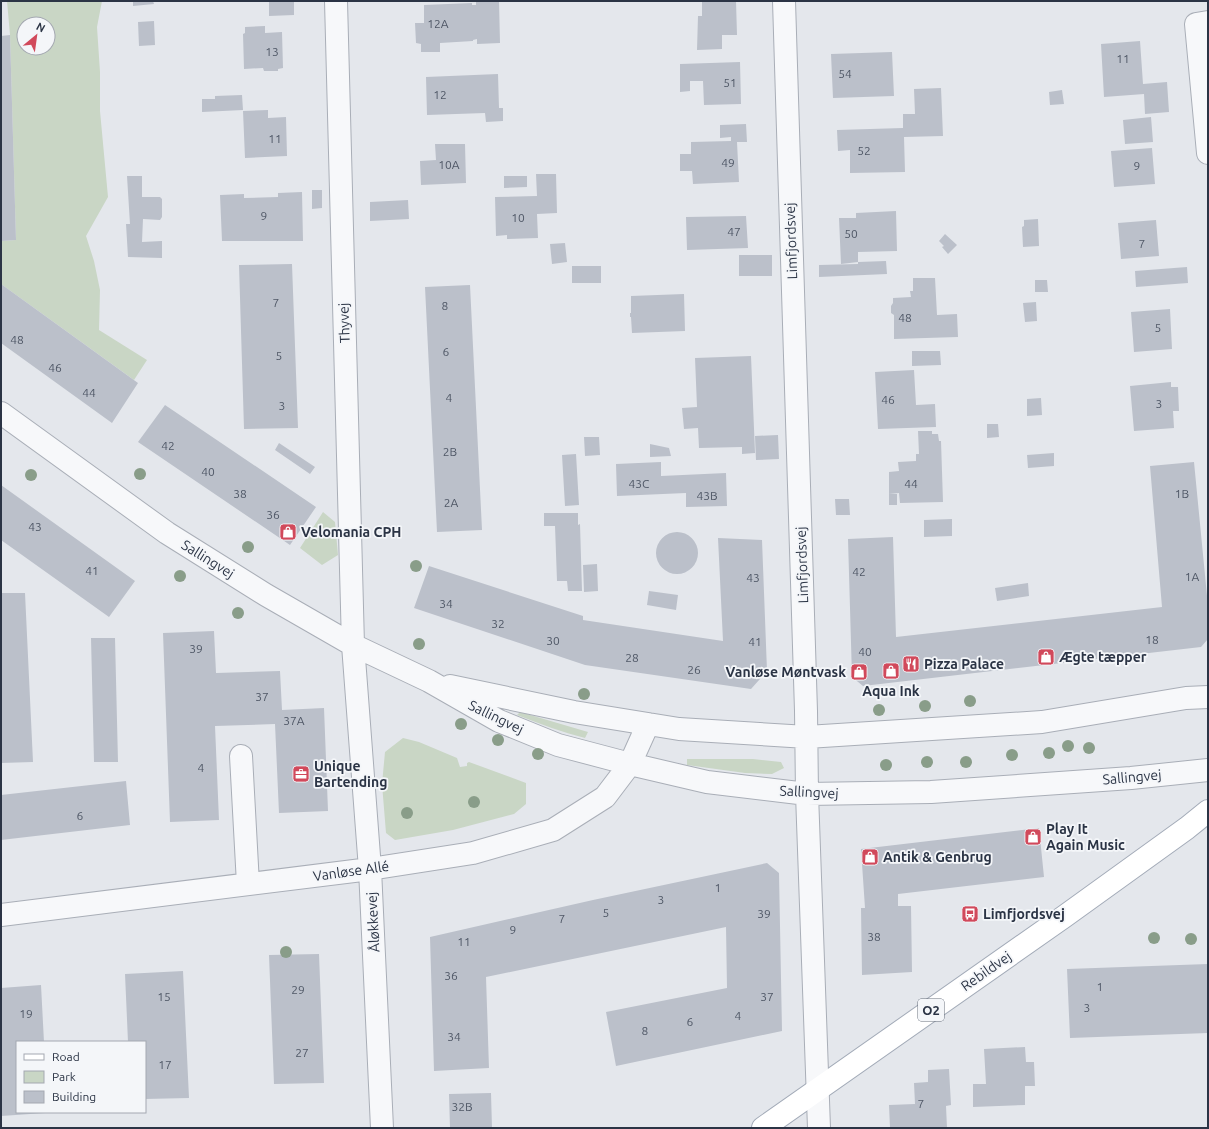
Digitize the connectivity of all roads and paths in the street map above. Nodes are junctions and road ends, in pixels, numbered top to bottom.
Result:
1 (336, 1) edge
2 (784, 1) edge
3 (1202, 23) edge
4 (1208, 153) edge
5 (1, 413) edge
6 (353, 646) junction
7 (429, 681) junction
8 (1208, 697) edge
9 (648, 724) junction
10 (807, 737) junction
11 (242, 756) dead end
12 (630, 764) junction
13 (1208, 770) edge
14 (807, 794) junction
15 (1208, 812) edge
16 (370, 869) junction
17 (248, 884) junction
18 (1, 915) edge
19 (817, 1090) junction
20 (382, 1128) edge
21 (763, 1128) edge
22 (819, 1128) edge

1 - 6 street, Thyvej
2 - 10 street, Limfjordsvej
3 - 4 street
5 - 6 street, Sallingvej
6 - 7 street, Sallingvej
6 - 16 street, Åløkkevej
7 - 9 street, Sallingvej
7 - 12 street, Sallingvej
8 - 10 street, Sallingvej
9 - 10 street, Sallingvej
9 - 12 street, Vanløse Allé
10 - 14 street, Limfjordsvej
11 - 17 street
12 - 14 street, Sallingvej
12 - 16 street, Vanløse Allé
13 - 14 street, Sallingvej
14 - 19 street, Limfjordsvej
15 - 19 main road, Rebildvej / O2
16 - 17 street, Vanløse Allé
16 - 20 street, Åløkkevej
17 - 18 street, Vanløse Allé
19 - 21 main road, Rebildvej / O2
19 - 22 street, Limfjordsvej

